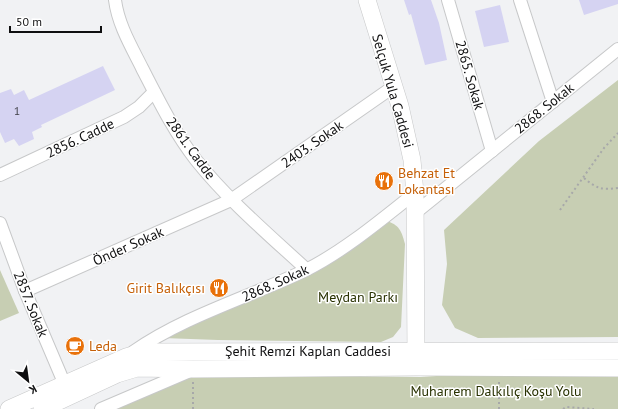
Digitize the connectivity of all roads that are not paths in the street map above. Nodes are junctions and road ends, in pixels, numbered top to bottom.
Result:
1 (115, 0) edge
2 (367, 0) edge
3 (448, 0) edge
4 (520, 0) edge
5 (618, 49) edge
6 (393, 87) junction
7 (154, 92) junction
8 (553, 102) junction
9 (492, 151) junction
10 (0, 175) edge
11 (415, 193) junction
12 (232, 200) junction
13 (415, 213) junction
14 (0, 223) edge
15 (306, 270) junction
16 (25, 291) junction
17 (618, 351) edge
18 (126, 356) junction
19 (416, 359) junction
20 (618, 368) edge
21 (193, 369) junction
22 (64, 385) junction
23 (9, 409) edge
24 (42, 409) edge
25 (101, 409) edge

1 - 7 street, 2861. Cadde
2 - 6 main road, Selçuk Yula Caddesi
3 - 9 street, 2865. Sokak
4 - 8 street
5 - 8 street, 2868. Sokak
6 - 11 main road, Selçuk Yula Caddesi
6 - 12 street, 2403. Sokak
7 - 10 street, 2856. Cadde
7 - 12 street, 2861. Cadde
8 - 9 street, 2868. Sokak
9 - 13 street, 2868. Sokak
11 - 13 main road, Selçuk Yula Caddesi
11 - 15 street, 2868. Sokak
12 - 15 street, 2861. Cadde
12 - 16 street, Önder Sokak
13 - 19 main road, Selçuk Yula Caddesi
14 - 16 street, 2857. Sokak
15 - 18 street, 2868. Sokak
16 - 22 street, 2857. Sokak
17 - 19 main road, Şehit Remzi Kaplan Caddesi
18 - 19 main road, Şehit Remzi Kaplan Caddesi
18 - 22 main road, Şehit Remzi Kaplan Caddesi
19 - 20 main road, Şehit Remzi Kaplan Caddesi
19 - 21 main road, Şehit Remzi Kaplan Caddesi
21 - 24 main road, Şehit Remzi Kaplan Caddesi
21 - 25 street
22 - 23 main road, Şehit Remzi Kaplan Caddesi

